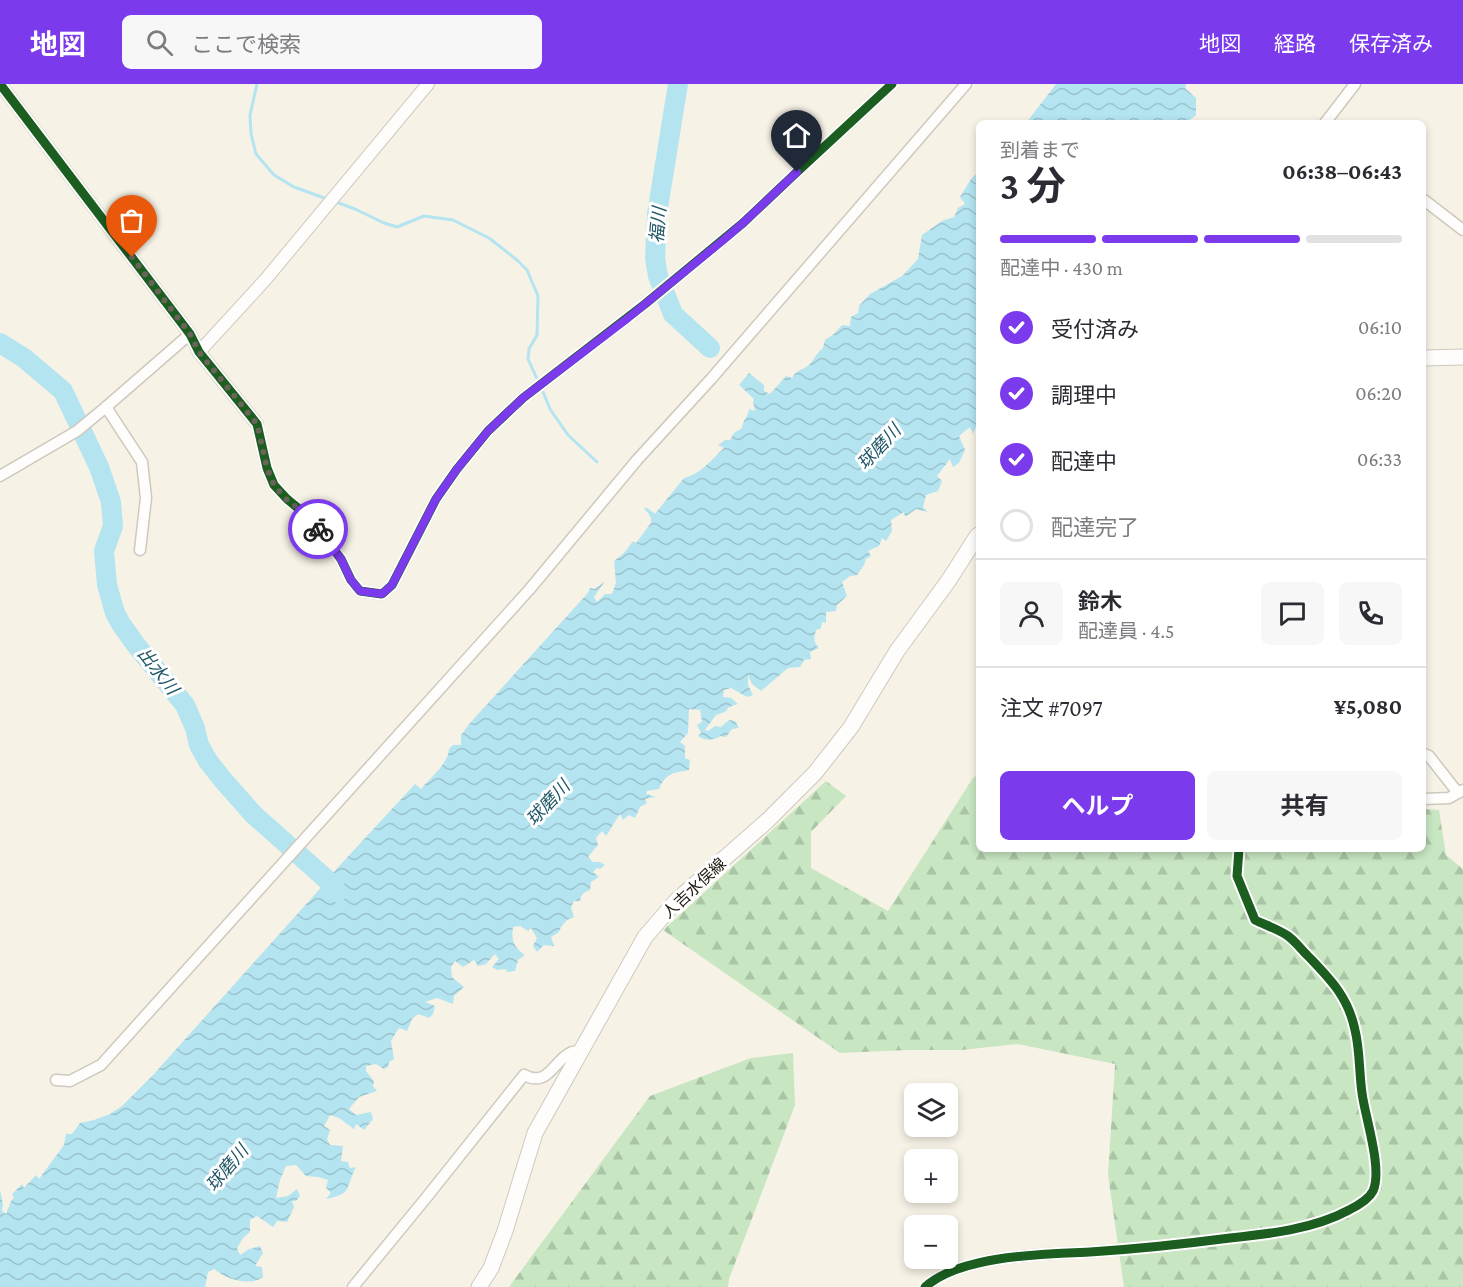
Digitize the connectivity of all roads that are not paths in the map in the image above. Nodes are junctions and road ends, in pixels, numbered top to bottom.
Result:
1 (428, 84) edge
2 (892, 84) edge
3 (966, 84) edge
4 (1355, 84) edge
5 (2, 85) edge
6 (1327, 120) edge
7 (1426, 202) edge
8 (1463, 230) edge
9 (190, 334) junction
10 (199, 352) junction
11 (1463, 357) edge
12 (1426, 358) edge
13 (106, 407) junction
14 (257, 424) joint
15 (0, 476) edge
16 (976, 538) edge
17 (140, 550) dead end
18 (1426, 755) edge
19 (1460, 791) edge
20 (1426, 799) edge
21 (1239, 852) edge
22 (581, 1052) junction
23 (56, 1080) dead end
24 (353, 1287) edge
25 (479, 1287) edge
26 (925, 1287) edge

1 - 10 street
2 - 14 street
3 - 23 street
4 - 6 street
5 - 9 street
7 - 8 street
9 - 10 street
9 - 13 street
10 - 14 street
11 - 12 main road
13 - 15 street
13 - 17 street
16 - 22 main road, 人吉水俣線
18 - 19 street
19 - 20 street
21 - 26 street
22 - 24 street
22 - 25 main road, 人吉水俣線

